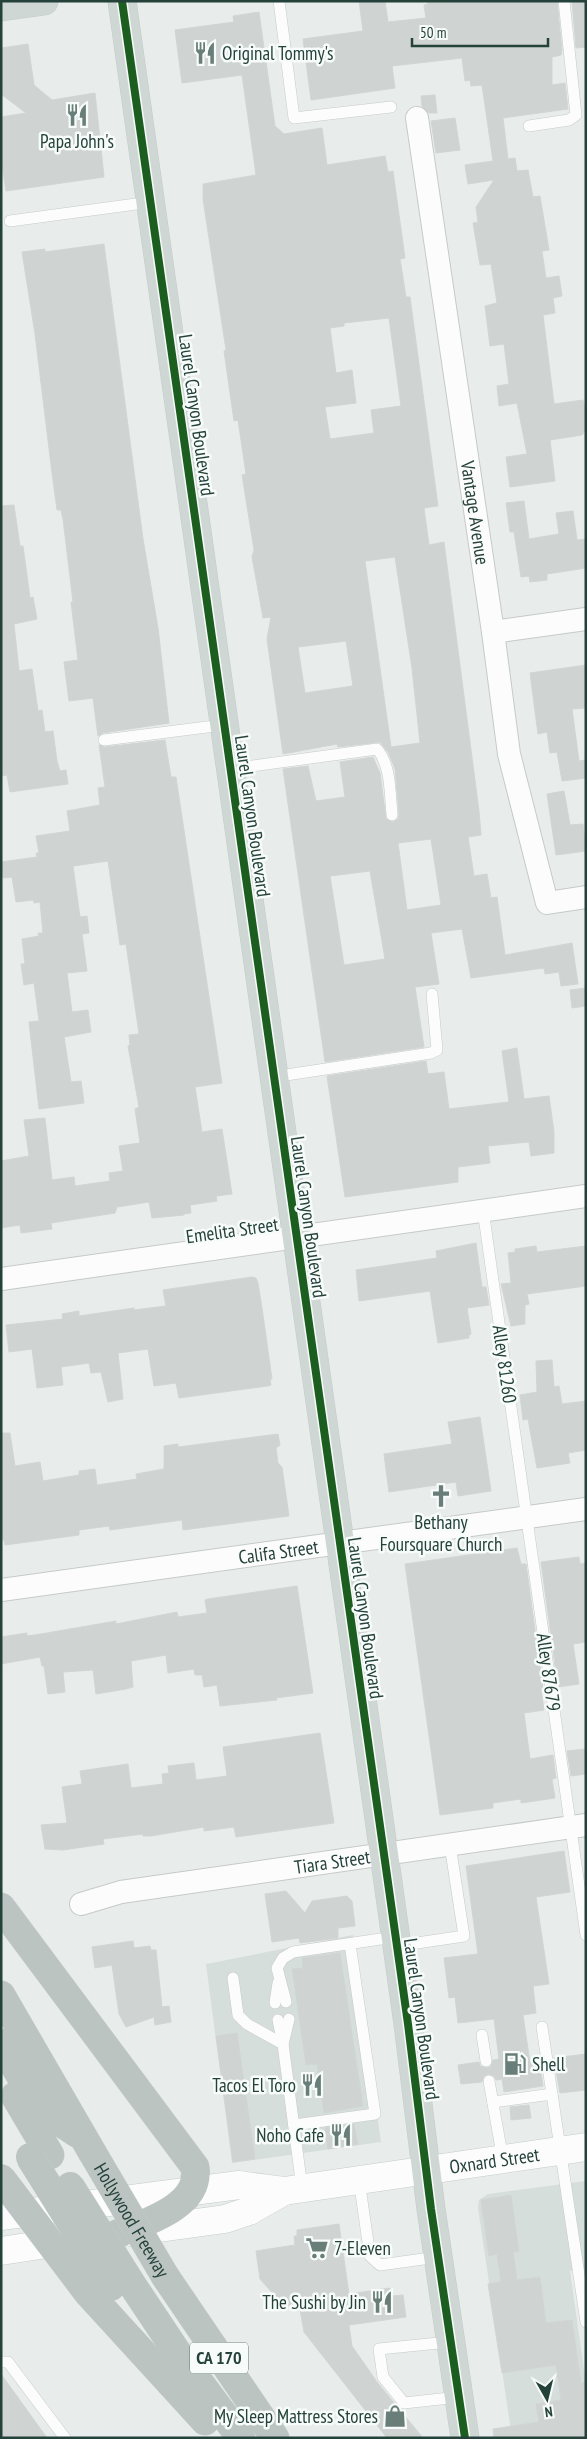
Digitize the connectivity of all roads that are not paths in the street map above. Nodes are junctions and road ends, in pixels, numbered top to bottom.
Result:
1 (122, 1) edge
2 (279, 1) edge
3 (564, 1) edge
4 (391, 108) dead end
5 (418, 118) dead end
6 (529, 126) dead end
7 (151, 202) junction
8 (10, 221) dead end
9 (586, 619) edge
10 (494, 632) junction
11 (223, 724) junction
12 (104, 740) dead end
13 (230, 770) junction
14 (392, 815) dead end
15 (586, 898) edge
16 (432, 994) dead end
17 (273, 1077) junction
18 (586, 1196) edge
19 (484, 1210) junction
20 (296, 1237) junction
21 (1, 1279) edge
22 (586, 1509) edge
23 (527, 1517) junction
24 (340, 1544) junction
25 (1, 1590) edge
26 (579, 1826) edge
27 (450, 1845) junction
28 (383, 1854) junction
29 (81, 1904) dead end
30 (1, 1907) edge
31 (586, 1935) edge
32 (395, 1942) junction
33 (350, 1944) junction
34 (233, 1978) dead end
35 (1, 1995) edge
36 (281, 2003) dead end
37 (283, 2019) dead end
38 (542, 2026) dead end
39 (482, 2035) dead end
40 (1, 2043) edge
41 (283, 2044) junction
42 (486, 2061) dead end
43 (1, 2071) edge
44 (489, 2081) dead end
45 (552, 2094) junction
46 (493, 2102) junction
47 (1, 2107) edge
48 (294, 2125) junction
49 (87, 2144) junction
50 (574, 2149) edge
51 (40, 2156) junction
52 (502, 2160) junction
53 (426, 2171) junction
54 (1, 2178) edge
55 (359, 2180) junction
56 (293, 2189) junction
57 (190, 2191) junction
58 (1, 2216) edge
59 (117, 2234) junction
60 (1, 2251) edge
61 (438, 2257) junction
62 (582, 2273) edge
63 (110, 2288) junction
64 (586, 2322) edge
65 (449, 2342) junction
66 (1, 2362) edge
67 (459, 2397) junction
68 (211, 2430) edge
69 (65, 2438) edge
70 (241, 2438) edge
71 (275, 2438) edge
72 (465, 2438) edge

1 - 7 main road, Laurel Canyon Boulevard
2 - 4 lane
3 - 6 lane
5 - 10 street, Vantage Avenue
7 - 8 lane
7 - 11 main road, Laurel Canyon Boulevard
9 - 10 street
10 - 15 street, Vantage Avenue
11 - 12 lane
11 - 13 main road, Laurel Canyon Boulevard
13 - 14 lane
13 - 17 main road, Laurel Canyon Boulevard
16 - 17 lane
17 - 20 main road, Laurel Canyon Boulevard
18 - 19 street, Emelita Street
19 - 20 street, Emelita Street
19 - 23 lane, Alley 81260
20 - 21 street, Emelita Street
20 - 24 main road, Laurel Canyon Boulevard
22 - 23 street, Califa Street
23 - 24 street, Califa Street
23 - 26 lane, Alley 87679
24 - 25 street, Califa Street
24 - 28 main road, Laurel Canyon Boulevard
26 - 27 street, Tiara Street
26 - 31 lane, Alley 87679
27 - 28 street, Tiara Street
27 - 32 lane
28 - 29 street, Tiara Street
28 - 32 main road, Laurel Canyon Boulevard
30 - 57 highway
32 - 33 lane
32 - 53 main road, Laurel Canyon Boulevard
33 - 36 lane
33 - 48 lane
34 - 41 lane
35 - 49 highway, Hollywood Freeway / CA 170
37 - 41 lane
38 - 45 lane
39 - 42 lane
40 - 49 highway
41 - 48 lane
43 - 51 highway
44 - 46 lane
45 - 46 lane
45 - 50 lane
46 - 52 lane
47 - 51 highway, CA 170
48 - 56 lane
49 - 71 highway, Hollywood Freeway / CA 170, bridge
50 - 52 main road, Oxnard Street
50 - 62 lane
51 - 63 highway, CA 170, bridge
52 - 53 main road, Oxnard Street
53 - 55 main road, Oxnard Street
53 - 61 main road, Laurel Canyon Boulevard
54 - 63 highway, bridge
55 - 56 main road, Oxnard Street
55 - 61 lane
56 - 57 main road, Oxnard Street
56 - 59 main road, Oxnard Street
57 - 58 main road, Oxnard Street
57 - 59 highway
59 - 60 main road, Oxnard Street
61 - 65 main road, Laurel Canyon Boulevard
62 - 64 lane
63 - 68 highway, CA 170
63 - 70 highway
65 - 67 main road, Laurel Canyon Boulevard
65 - 67 lane
66 - 69 lane
67 - 72 main road, Laurel Canyon Boulevard

